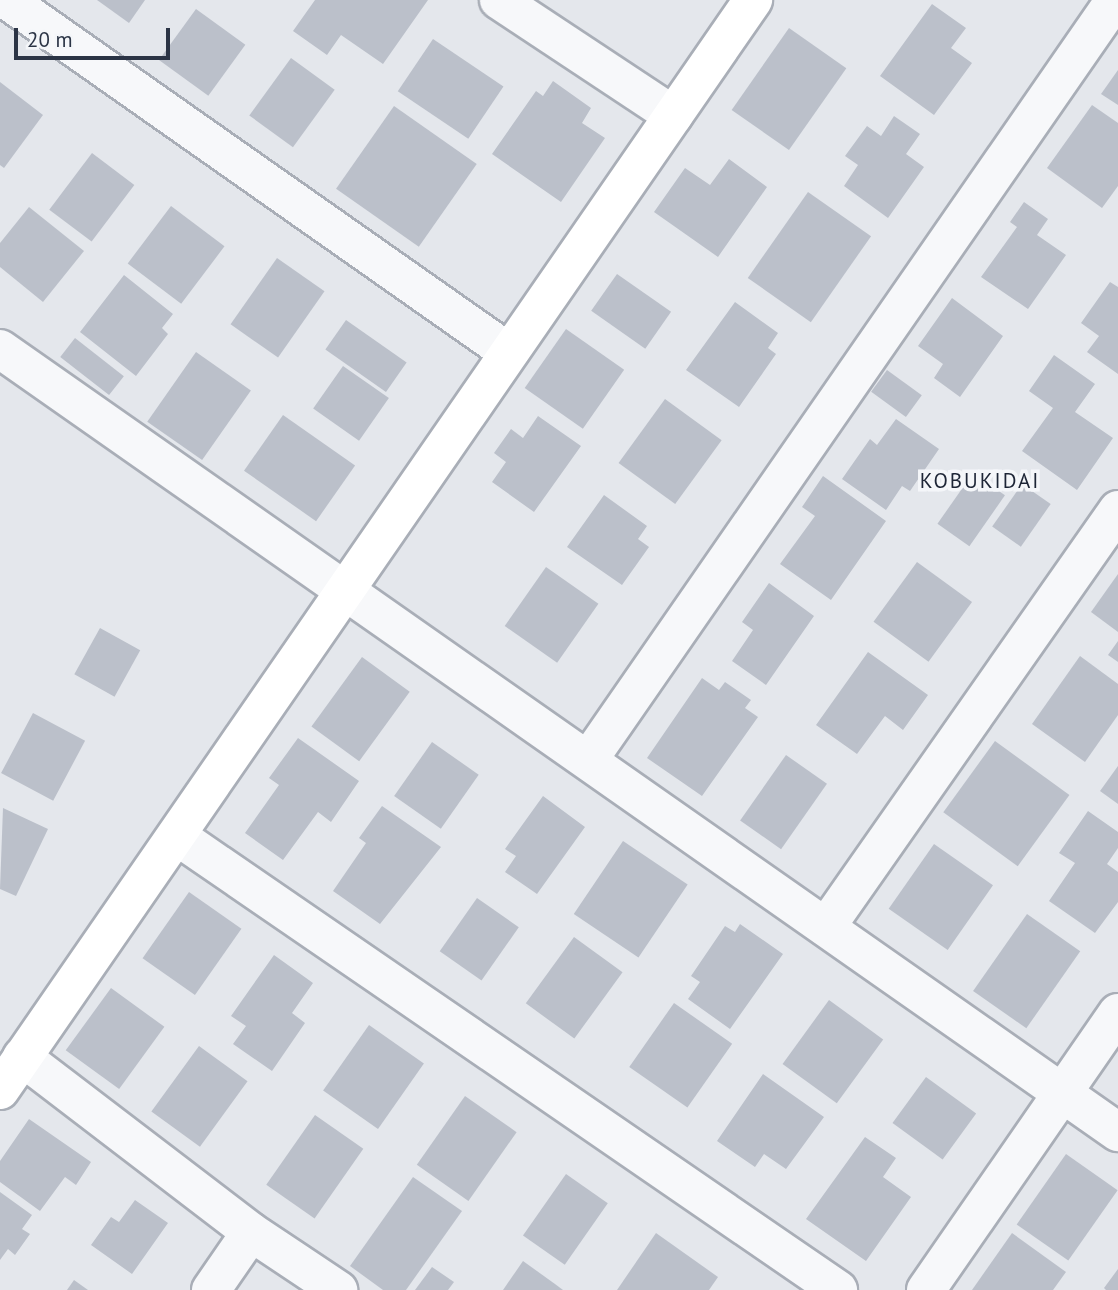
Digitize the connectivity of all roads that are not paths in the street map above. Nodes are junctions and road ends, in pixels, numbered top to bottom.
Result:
1 (7, 0) edge
2 (499, 0) edge
3 (753, 0) edge
4 (1115, 0) edge
5 (673, 115) junction
6 (0, 349) edge
7 (508, 352) junction
8 (1118, 510) edge
9 (345, 592) junction
10 (589, 759) junction
11 (177, 836) junction
12 (826, 927) junction
13 (1118, 1013) edge
14 (22, 1057) junction
15 (0, 1090) edge
16 (1061, 1094) junction
17 (1118, 1132) edge
18 (251, 1232) junction
19 (211, 1290) edge
20 (338, 1290) edge
21 (838, 1290) edge
22 (926, 1290) edge

1 - 7 street
2 - 5 street
3 - 5 street
4 - 10 street
5 - 7 street
6 - 9 street
7 - 9 street
8 - 12 street
9 - 10 street
9 - 11 street
10 - 12 street
11 - 14 street
11 - 21 street
12 - 16 street
13 - 16 street
14 - 15 street
14 - 18 street
16 - 17 street
16 - 22 street
18 - 19 street
18 - 20 street

